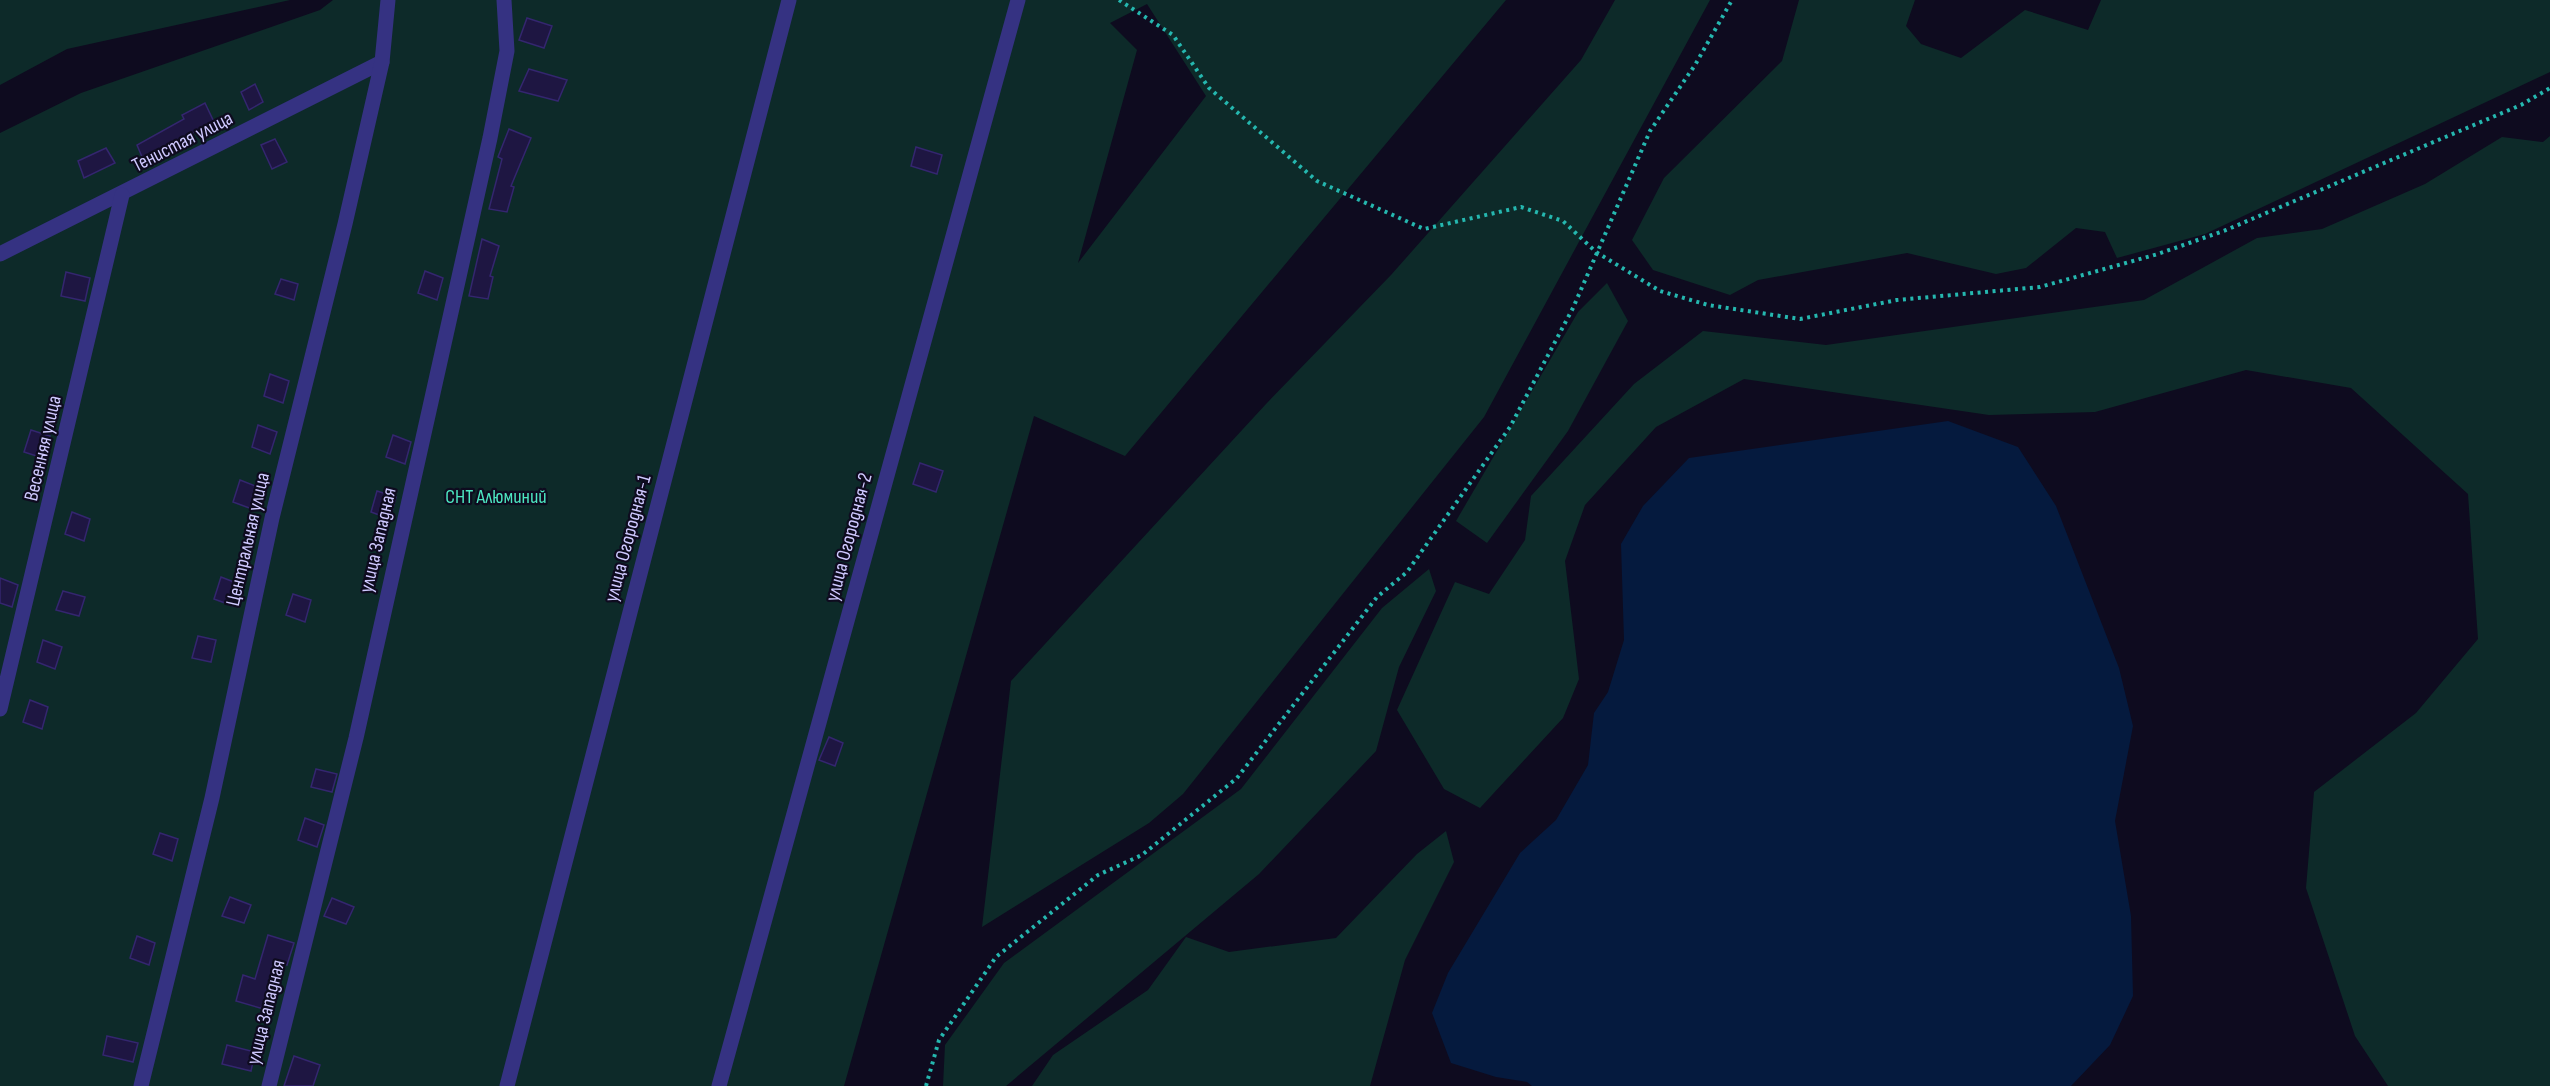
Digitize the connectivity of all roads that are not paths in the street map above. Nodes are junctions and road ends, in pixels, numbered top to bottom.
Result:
1 (388, 0) edge
2 (504, 0) edge
3 (789, 0) edge
4 (1018, 0) edge
5 (382, 62) junction
6 (122, 195) junction
7 (0, 254) edge
8 (0, 709) edge
9 (141, 1086) edge
10 (268, 1086) edge
11 (507, 1086) edge
12 (719, 1086) edge

1 - 5 street, Центральная улица
2 - 10 street, улица Западная
3 - 11 street, улица Огородная-1
4 - 12 street, улица Огородная-2
5 - 6 street, Тенистая улица
5 - 9 street, Центральная улица
6 - 7 street, Тенистая улица
6 - 8 street, Весенняя улица

